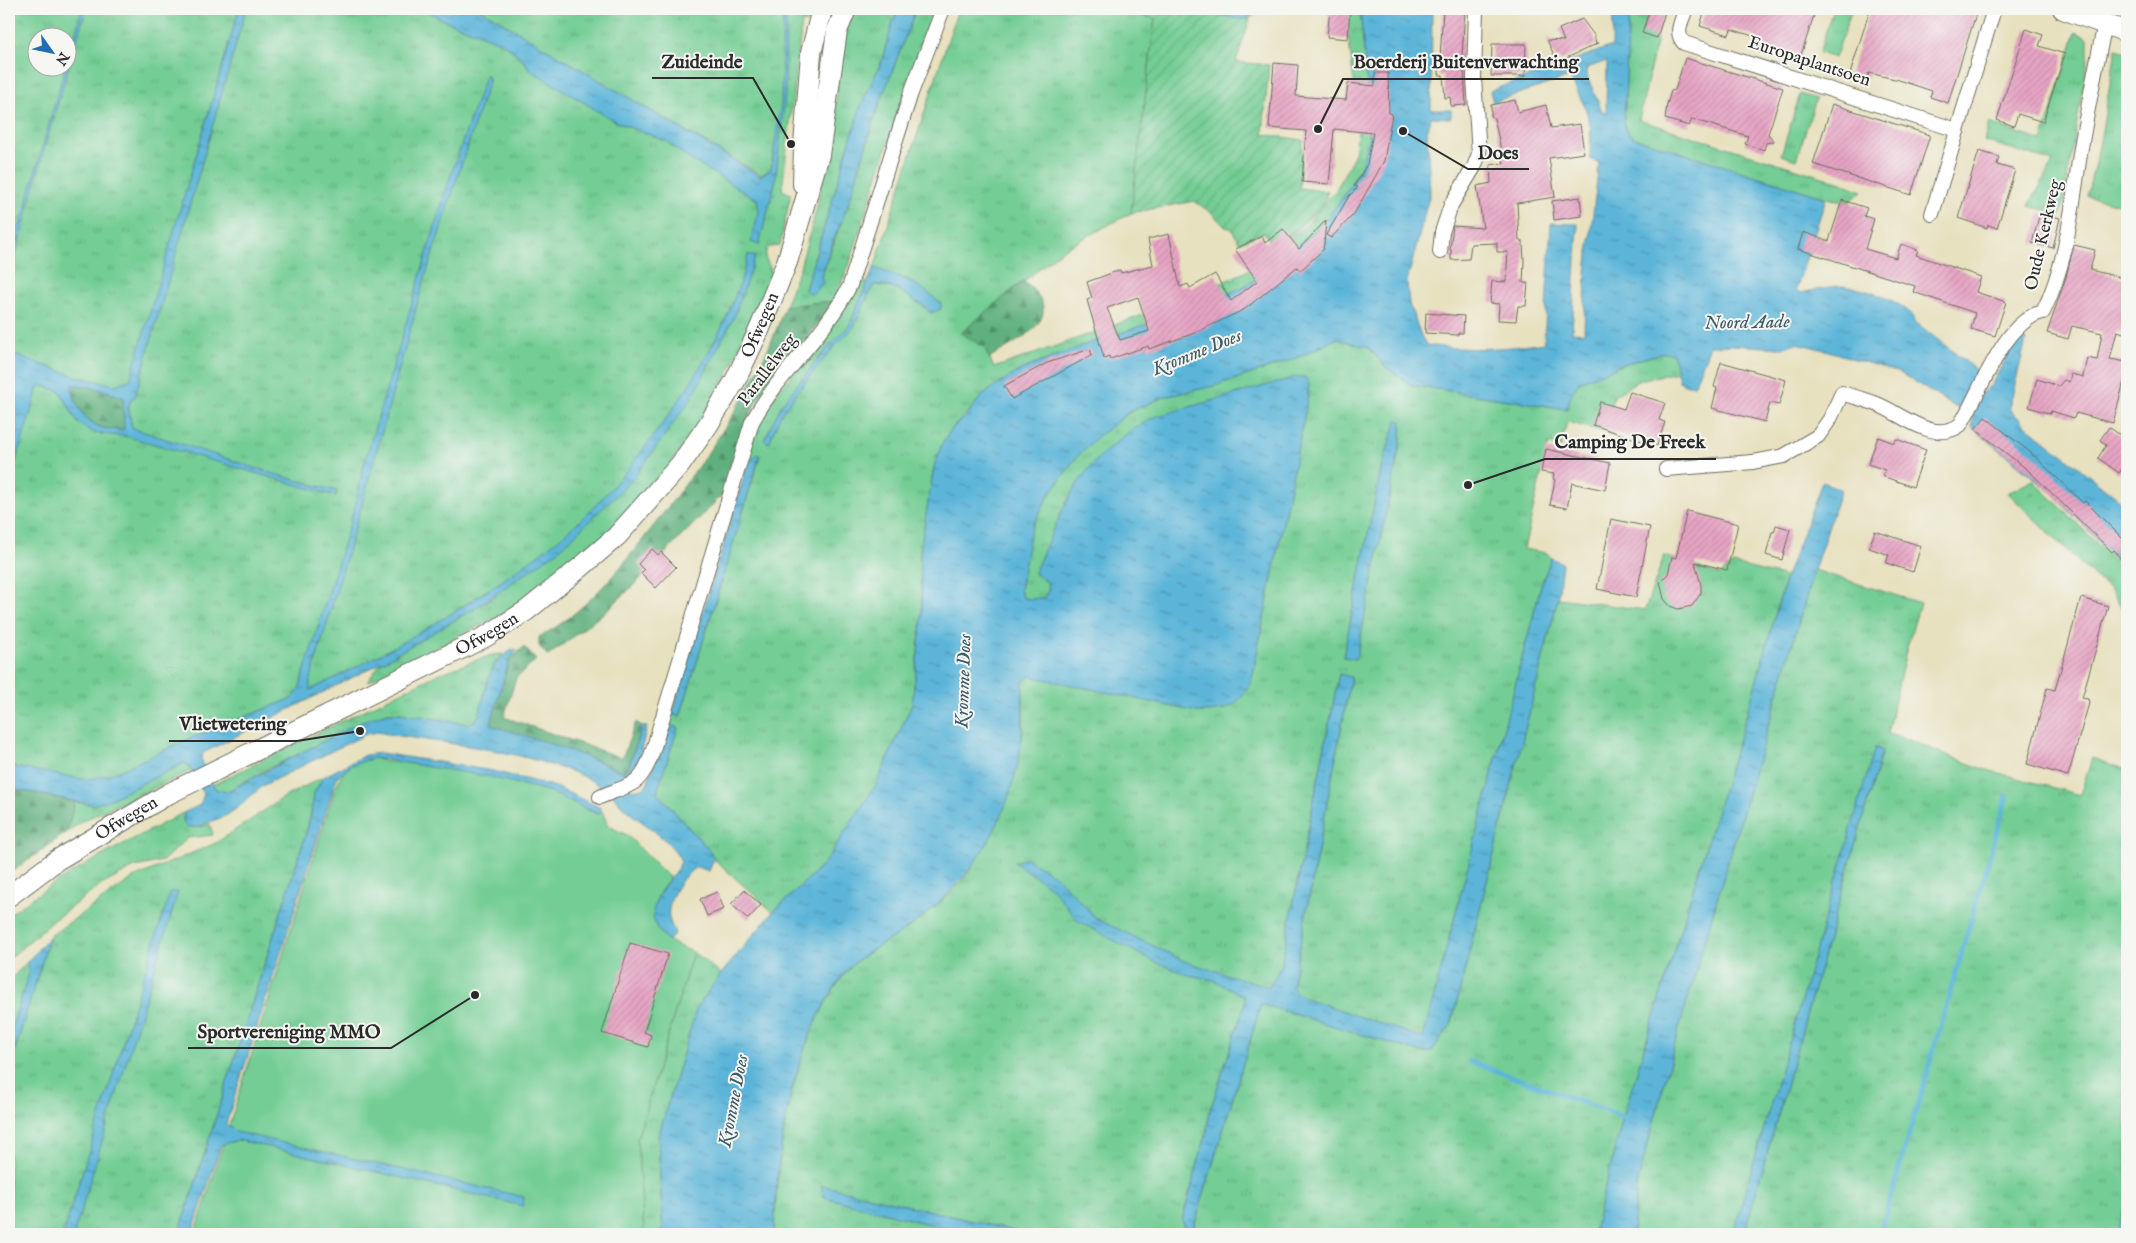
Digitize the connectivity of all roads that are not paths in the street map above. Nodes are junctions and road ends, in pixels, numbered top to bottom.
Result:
1 (822, 9) edge
2 (846, 9) edge
3 (943, 9) edge
4 (1476, 9) edge
5 (1686, 9) edge
6 (1994, 9) edge
7 (2063, 9) edge
8 (2105, 23) junction
9 (2127, 32) edge
10 (1958, 130) junction
11 (803, 206) junction
12 (1932, 214) dead end
13 (1440, 252) dead end
14 (1666, 469) dead end
15 (604, 795) dead end
16 (9, 896) edge

1 - 11 main road, Ofwegen
2 - 11 main road, Ofwegen
3 - 15 street, Parallelweg
4 - 13 street
5 - 10 street, Europaplantsoen
6 - 10 street
7 - 8 main road
8 - 9 main road
8 - 14 street, Oude Kerkweg
10 - 12 street
11 - 16 main road, Ofwegen

